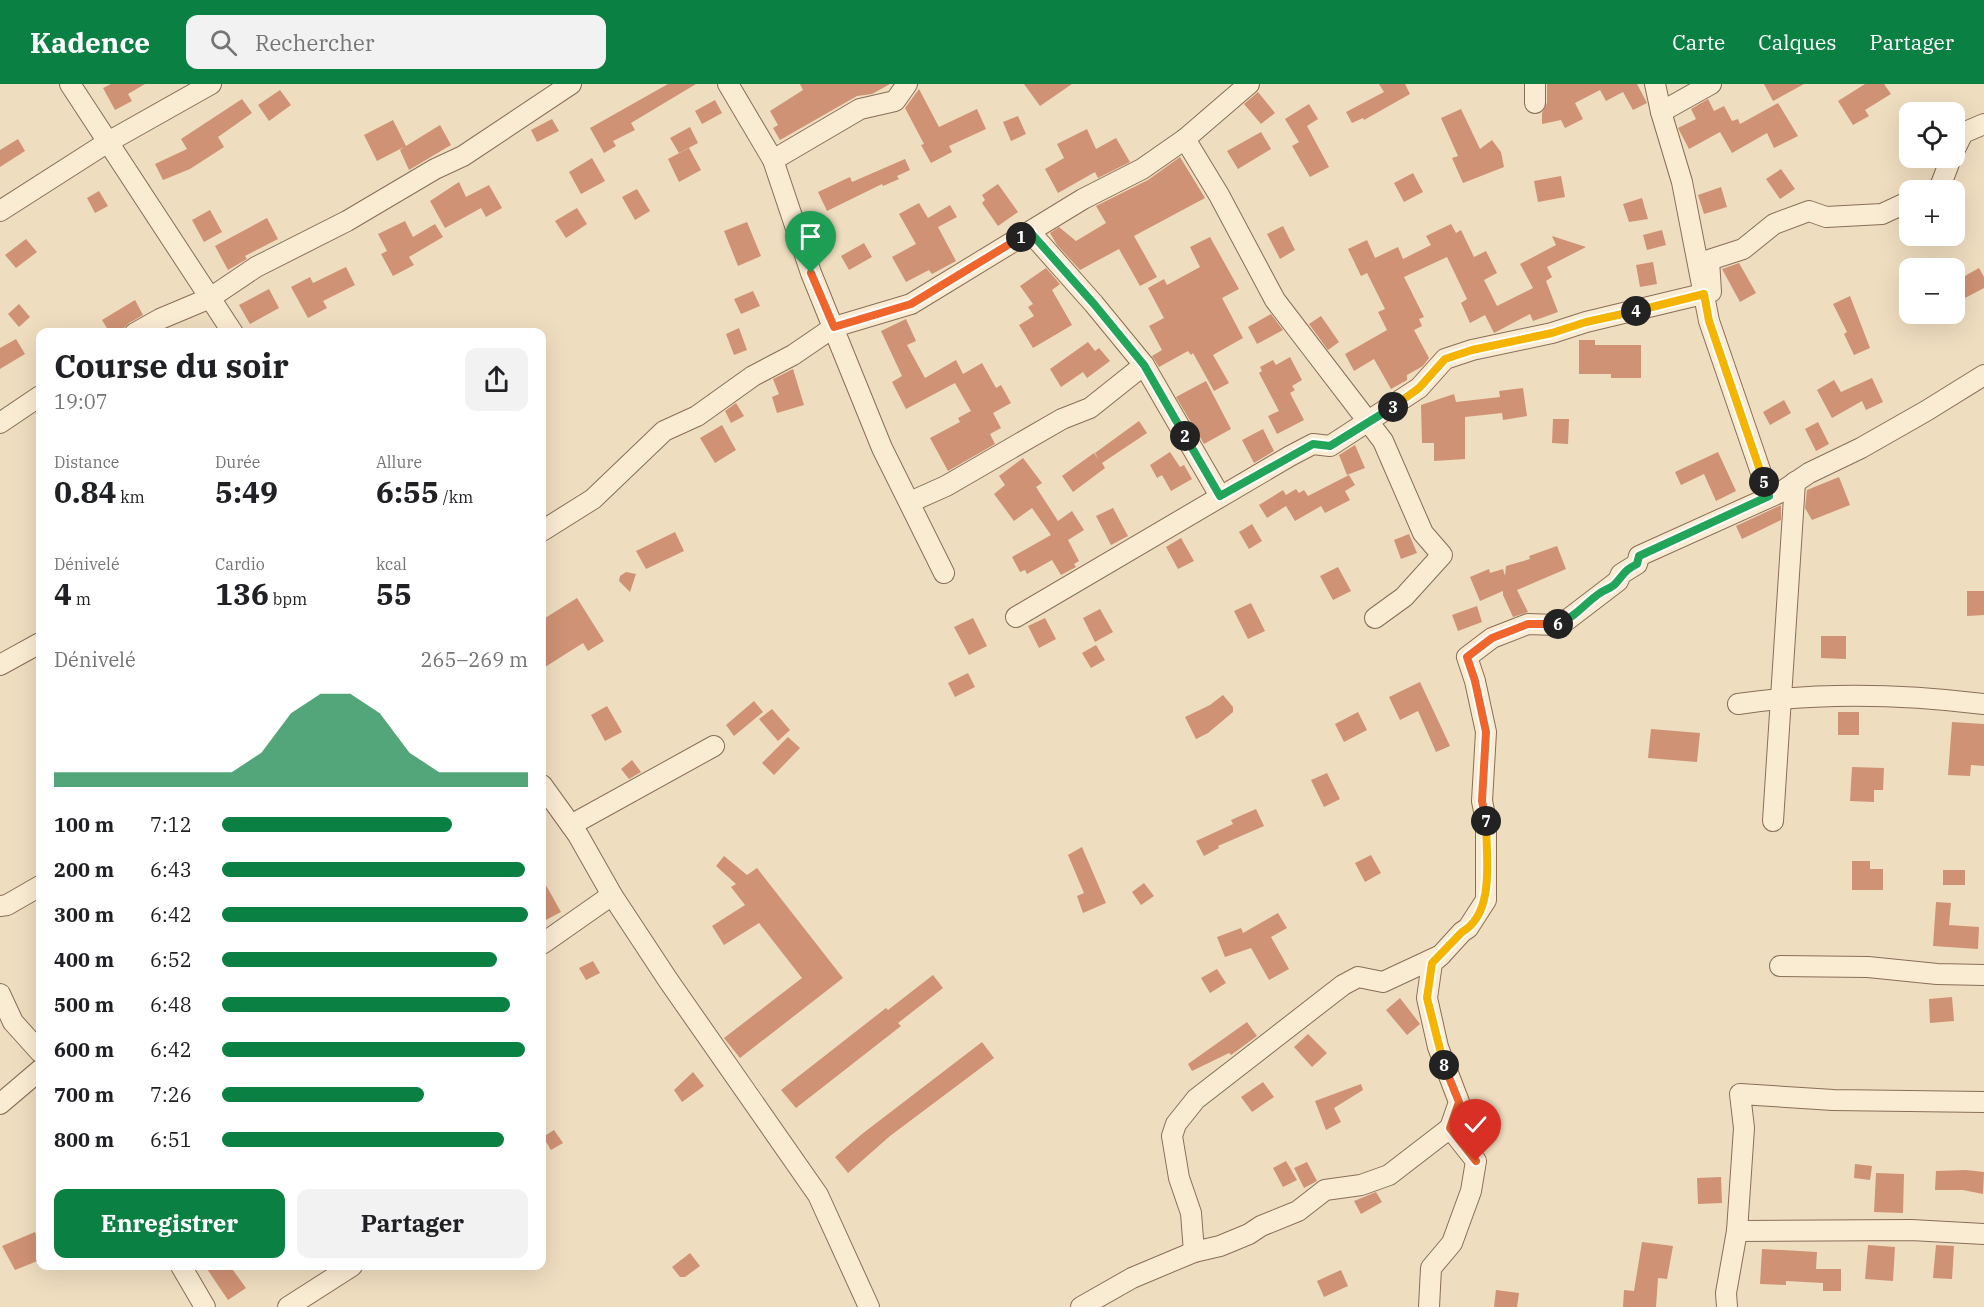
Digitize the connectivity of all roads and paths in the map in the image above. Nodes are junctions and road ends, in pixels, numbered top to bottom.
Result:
1 (69, 84) edge
2 (211, 84) edge
3 (571, 84) edge
4 (728, 84) edge
5 (908, 84) edge
6 (1249, 84) edge
7 (1655, 84) edge
8 (1711, 84) edge
9 (1661, 112) junction
10 (1984, 124) edge
11 (1965, 132) edge
12 (1185, 139) junction
13 (108, 142) junction
14 (773, 160) junction
15 (1899, 206) edge
16 (0, 211) edge
17 (1030, 232) junction
18 (1704, 294) junction
19 (210, 298) junction
20 (834, 327) junction
21 (144, 328) edge
22 (230, 328) edge
23 (1144, 365) junction
24 (1984, 375) edge
25 (36, 399) edge
26 (0, 423) edge
27 (1368, 424) junction
28 (1795, 482) junction
29 (1220, 496) junction
30 (1769, 496) junction
31 (910, 502) junction
32 (546, 528) edge
33 (944, 573) dead end
34 (1016, 617) dead end
35 (1375, 618) dead end
36 (36, 645) edge
37 (0, 665) edge
38 (1782, 697) junction
39 (1738, 704) dead end
40 (1984, 704) edge
41 (714, 747) dead end
42 (546, 791) edge
43 (1773, 821) dead end
44 (571, 825) junction
45 (36, 888) edge
46 (612, 895) junction
47 (0, 906) edge
48 (546, 941) edge
49 (1441, 955) junction
50 (1780, 966) dead end
51 (1984, 975) edge
52 (0, 994) edge
53 (36, 1048) edge
54 (36, 1073) edge
55 (1984, 1102) edge
56 (0, 1104) edge
57 (1450, 1128) junction
58 (1737, 1231) junction
59 (1984, 1234) edge
60 (1194, 1252) junction
61 (183, 1270) edge
62 (346, 1270) edge
63 (205, 1307) edge
64 (288, 1307) edge
65 (869, 1307) edge
66 (1081, 1307) edge
67 (1429, 1307) edge
68 (1727, 1307) edge

1 - 13 street
2 - 13 street
3 - 19 street
4 - 14 street
5 - 14 street
6 - 12 street
7 - 9 street
8 - 9 street
9 - 18 street
10 - 11 street
12 - 17 street
12 - 27 street
13 - 16 street
13 - 19 street
14 - 20 street
15 - 18 street
17 - 20 street
17 - 23 street
18 - 27 street
18 - 30 street
19 - 21 street
19 - 22 street
20 - 31 street
20 - 32 street
23 - 29 street
23 - 31 street
24 - 28 street
25 - 26 street
27 - 29 street
27 - 35 street
28 - 30 street
28 - 38 street
29 - 34 street
30 - 49 street
31 - 33 street
36 - 37 street
38 - 39 street
38 - 40 street
38 - 43 street
41 - 44 street
42 - 44 street
44 - 46 street
45 - 47 street
46 - 48 street
46 - 65 street
49 - 57 street
49 - 60 street
50 - 51 street
52 - 53 street
54 - 56 street
55 - 58 street
57 - 60 street
57 - 67 street
58 - 59 street
58 - 68 street
60 - 66 street
61 - 63 street
62 - 64 street

